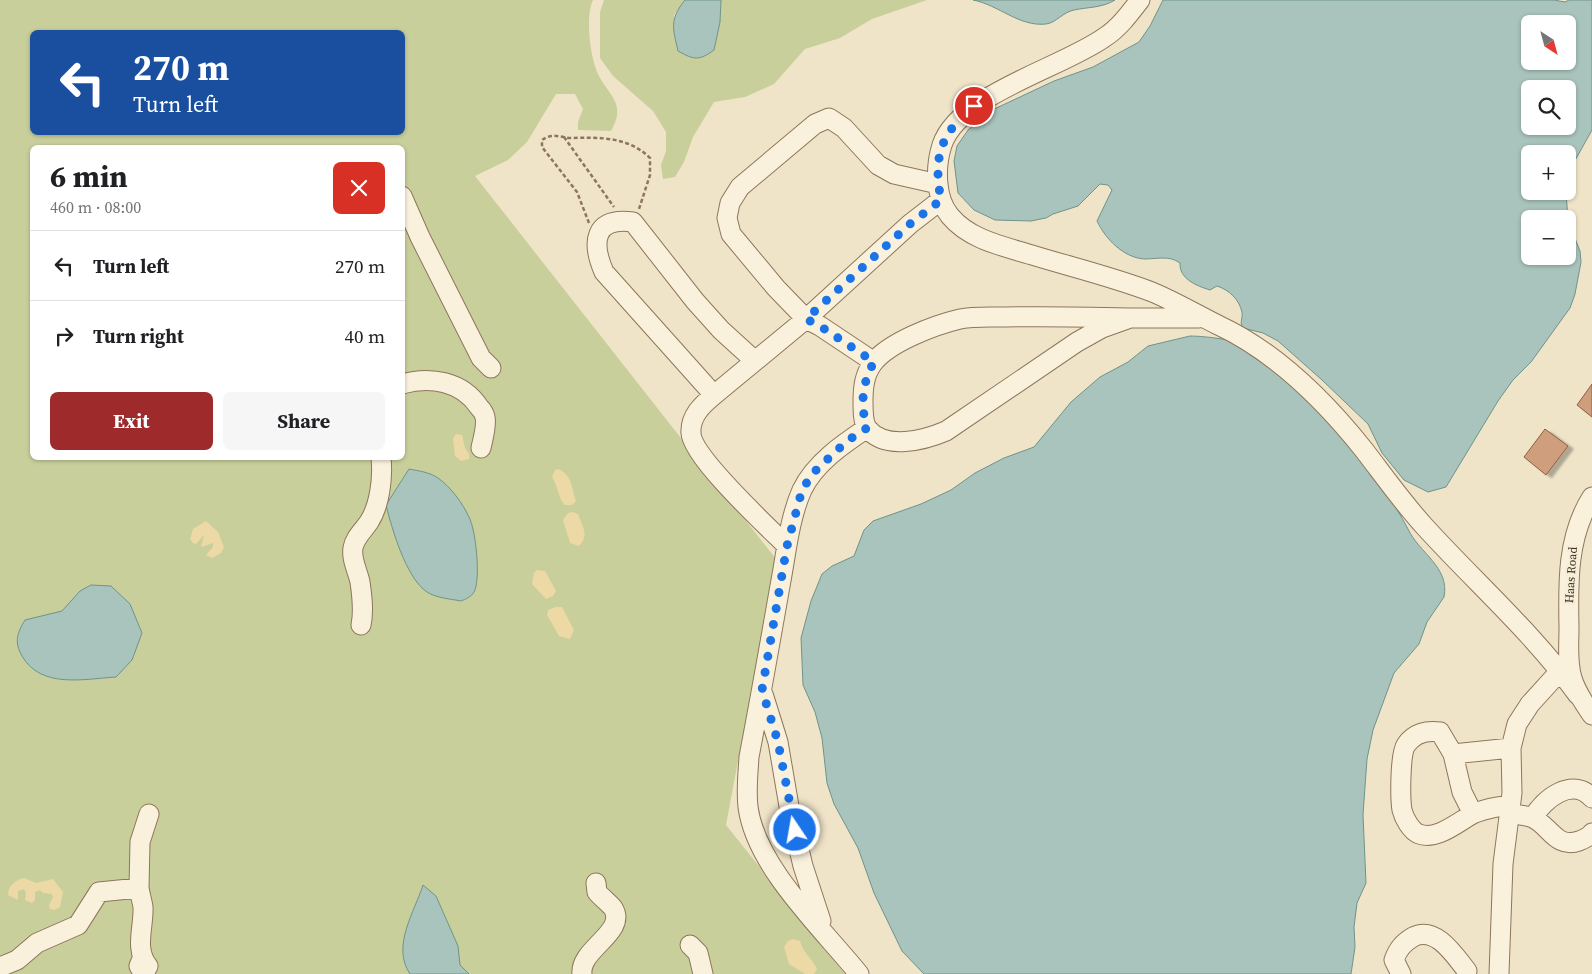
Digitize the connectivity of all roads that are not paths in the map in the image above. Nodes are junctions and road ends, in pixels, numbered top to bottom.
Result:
1 (1140, 0) edge
2 (939, 192) junction
3 (405, 203) edge
4 (1130, 318) junction
5 (1202, 318) junction
6 (806, 319) junction
7 (755, 361) junction
8 (874, 362) junction
9 (492, 368) dead end
10 (405, 383) edge
11 (714, 395) junction
12 (867, 428) junction
13 (481, 448) dead end
14 (381, 460) edge
15 (1592, 497) edge
16 (787, 546) junction
17 (360, 624) dead end
18 (1565, 664) junction
19 (762, 690) junction
20 (1592, 715) edge
21 (1511, 748) junction
22 (1453, 754) junction
23 (1592, 798) edge
24 (1510, 813) junction
25 (149, 814) dead end
26 (1473, 814) junction
27 (1533, 818) junction
28 (1592, 833) edge
29 (596, 883) dead end
30 (138, 888) junction
31 (825, 932) junction
32 (690, 944) dead end
33 (142, 959) dead end
34 (0, 967) edge
35 (1500, 970) edge
36 (1464, 973) edge
37 (582, 974) edge
38 (703, 974) edge
39 (859, 974) edge
40 (1401, 974) edge

1 - 2 street
2 - 5 street
2 - 6 street
2 - 6 street
3 - 9 street
4 - 5 street
4 - 8 street
4 - 12 street
5 - 18 street
6 - 7 street
6 - 8 street
7 - 11 street
7 - 11 street
8 - 12 street
10 - 13 street
11 - 16 street
12 - 16 street
14 - 17 street
15 - 18 street, Haas Road
16 - 19 street
18 - 20 street, Haas Road
18 - 21 street
19 - 31 street
19 - 31 street
21 - 22 street
21 - 24 street
22 - 26 street
22 - 26 street
23 - 27 street
24 - 26 street
24 - 27 street
24 - 35 street
25 - 30 street
27 - 28 street
29 - 37 street
30 - 33 street
30 - 34 street
31 - 39 street
32 - 38 street
35 - 36 street
36 - 40 street

